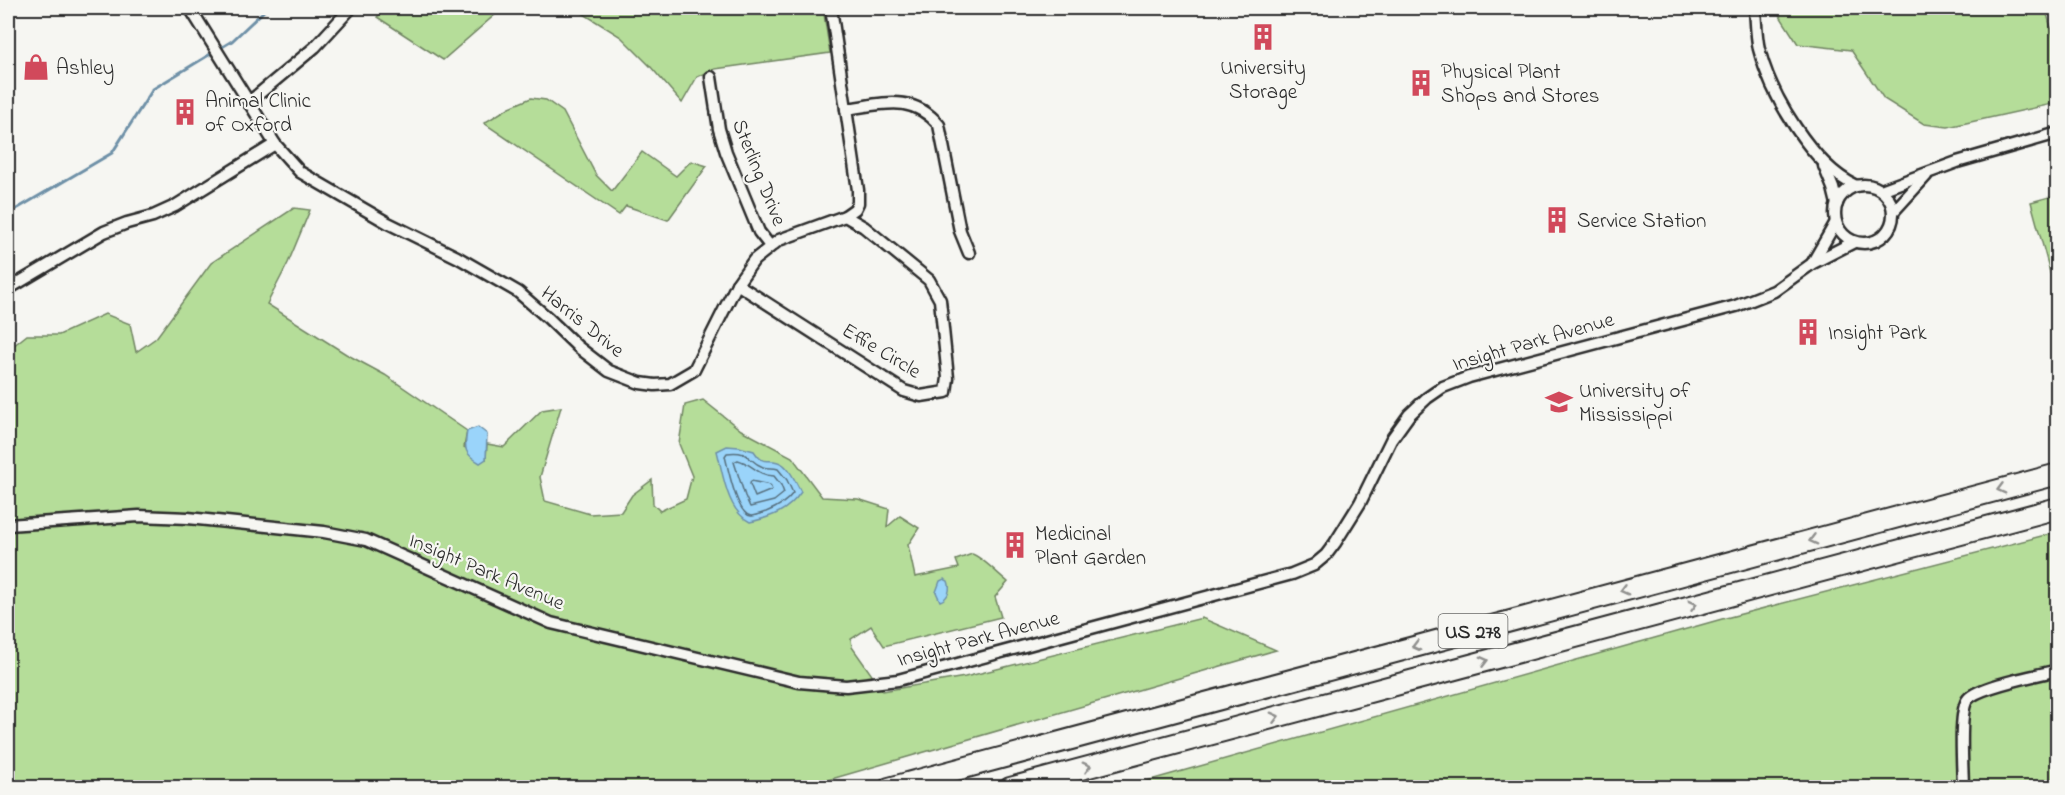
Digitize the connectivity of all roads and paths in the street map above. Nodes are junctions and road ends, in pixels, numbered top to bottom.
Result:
1 (190, 8) edge
2 (351, 8) edge
3 (831, 8) edge
4 (1755, 8) edge
5 (711, 77) dead end
6 (248, 103) junction
7 (846, 109) junction
8 (2058, 134) edge
9 (275, 144) junction
10 (1822, 163) junction
11 (1927, 174) junction
12 (1856, 186) junction
13 (1881, 190) junction
14 (1837, 204) junction
15 (1894, 211) junction
16 (845, 216) junction
17 (1836, 222) junction
18 (1854, 242) junction
19 (770, 246) junction
20 (969, 253) dead end
21 (1813, 263) junction
22 (737, 284) junction
23 (8, 290) edge
24 (2058, 474) edge
25 (2058, 508) edge
26 (8, 525) edge
27 (2058, 670) edge
28 (889, 788) edge
29 (1010, 788) edge
30 (1964, 788) edge

1 - 6 street, Harris Drive
2 - 6 street
3 - 7 street
4 - 10 street
5 - 19 street, Sterling Drive
6 - 9 street, Harris Drive
7 - 16 street
7 - 20 street
8 - 11 street
9 - 22 street, Harris Drive
9 - 23 street
10 - 12 street
10 - 14 street
11 - 13 street
11 - 15 street
12 - 13 street
12 - 14 street
13 - 15 street
14 - 17 street
15 - 18 street
16 - 19 street, Harris Drive
16 - 22 street, Effie Circle
17 - 18 street
17 - 21 street
18 - 21 street, Insight Park Avenue
19 - 22 street, Harris Drive
21 - 26 street, Insight Park Avenue
24 -> 28 highway, US 278
29 -> 25 highway, US 278
27 - 30 street

